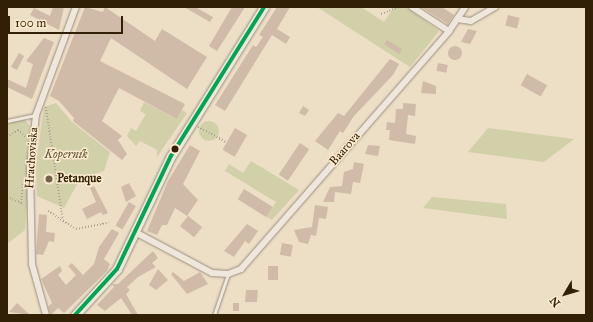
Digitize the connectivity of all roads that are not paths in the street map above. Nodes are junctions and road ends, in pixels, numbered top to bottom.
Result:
1 (76, 7) edge
2 (264, 7) edge
3 (412, 7) edge
4 (465, 7) edge
5 (495, 7) edge
6 (457, 19) junction
7 (450, 31) junction
8 (36, 114) junction
9 (7, 121) edge
10 (135, 232) junction
11 (228, 274) junction
12 (46, 315) edge
13 (75, 315) edge
14 (214, 315) edge

1 - 8 street, Hrachoviska
2 - 10 main road
3 - 7 street
4 - 6 street, Baarova
5 - 6 street
6 - 7 street, Baarova
7 - 11 street, Baarova
8 - 9 lane
8 - 12 street, Hrachoviska
10 - 11 street
10 - 13 main road
11 - 14 lane

